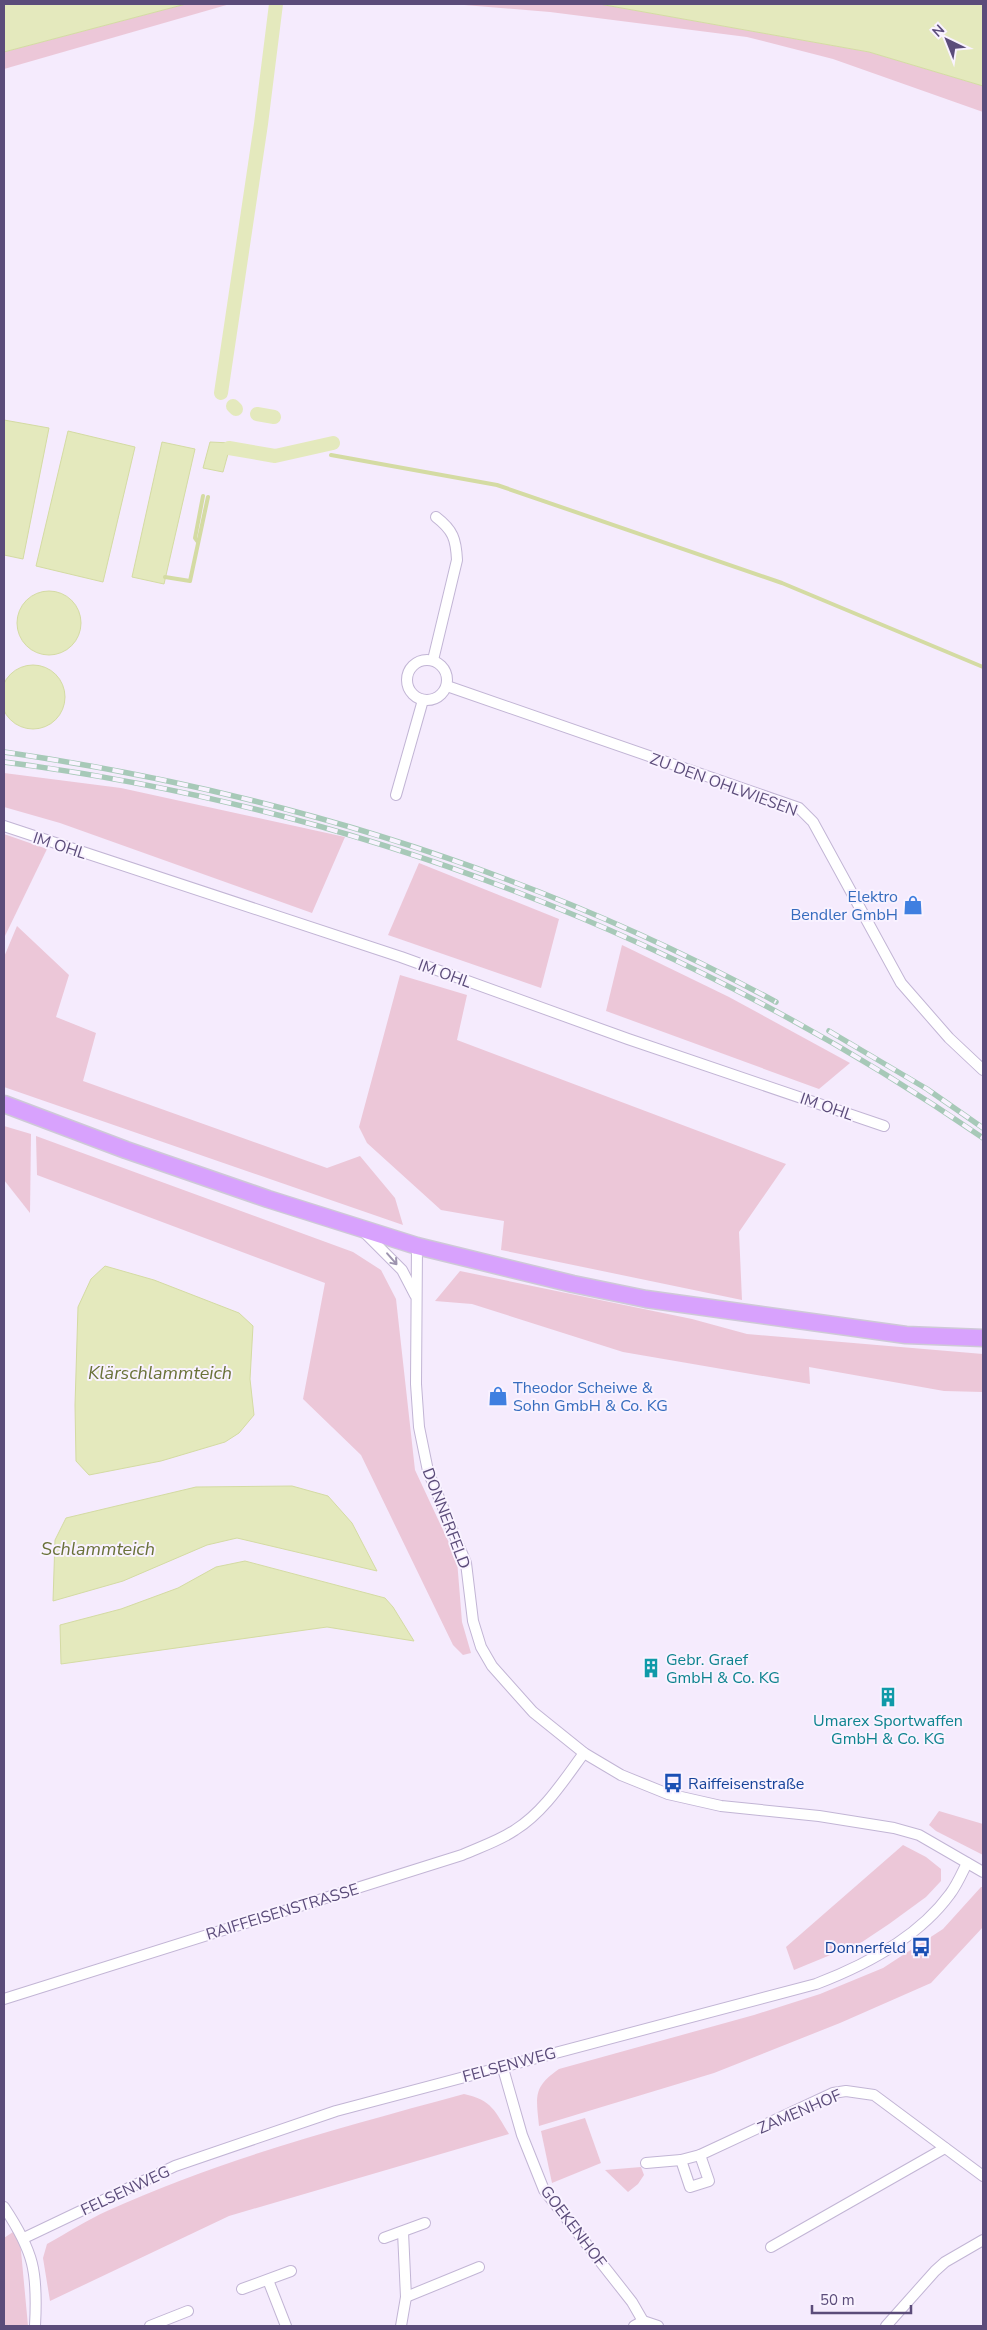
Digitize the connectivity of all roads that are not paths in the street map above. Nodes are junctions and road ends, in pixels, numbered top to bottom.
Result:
1 (436, 517) dead end
2 (433, 660) junction
3 (447, 686) junction
4 (423, 700) junction
5 (396, 795) dead end
6 (4, 826) edge
7 (983, 1070) edge
8 (4, 1104) edge
9 (884, 1126) dead end
10 (361, 1229) junction
11 (417, 1246) junction
12 (416, 1296) junction
13 (983, 1338) edge
14 (584, 1753) junction
15 (967, 1864) junction
16 (983, 1872) edge
17 (4, 1999) edge
18 (502, 2065) junction
19 (945, 2148) junction
20 (700, 2155) junction
21 (681, 2160) junction
22 (646, 2163) dead end
23 (983, 2176) edge
24 (4, 2207) edge
25 (425, 2223) dead end
26 (403, 2232) junction
27 (24, 2238) junction
28 (384, 2238) dead end
29 (983, 2240) edge
30 (771, 2247) dead end
31 (479, 2267) dead end
32 (291, 2271) dead end
33 (268, 2280) junction
34 (242, 2289) dead end
35 (406, 2297) junction
36 (188, 2311) dead end
37 (638, 2324) edge
38 (154, 2325) edge
39 (35, 2326) edge
40 (286, 2326) edge
41 (401, 2326) edge
42 (658, 2326) edge
43 (886, 2326) edge

1 - 2 street
2 - 3 street
2 - 4 street
3 - 4 street
3 - 7 street, ZU DEN OHLWIESEN
4 - 5 street
6 - 9 street, IM OHL
8 - 10 main road
10 - 11 main road
10 -> 12 street, DONNERFELD
11 - 12 street, DONNERFELD
11 - 13 main road
12 - 14 street, DONNERFELD
14 - 15 street, DONNERFELD
14 - 17 street, RAIFFEISENSTRASSE
15 - 16 street, DONNERFELD
15 - 18 street, FELSENWEG
18 - 27 street, FELSENWEG
18 - 37 street, GOEKENHOF
19 - 20 street, ZAMENHOF
19 - 23 street, ZAMENHOF
19 - 30 street
20 - 21 street, ZAMENHOF
20 - 21 street
21 - 22 street, ZAMENHOF
24 - 27 street
25 - 26 street
26 - 28 street
26 - 35 street
27 - 39 street
29 - 43 street
31 - 35 street
32 - 33 street
33 - 34 street
33 - 40 street
35 - 41 street
36 - 38 street
37 - 42 street

